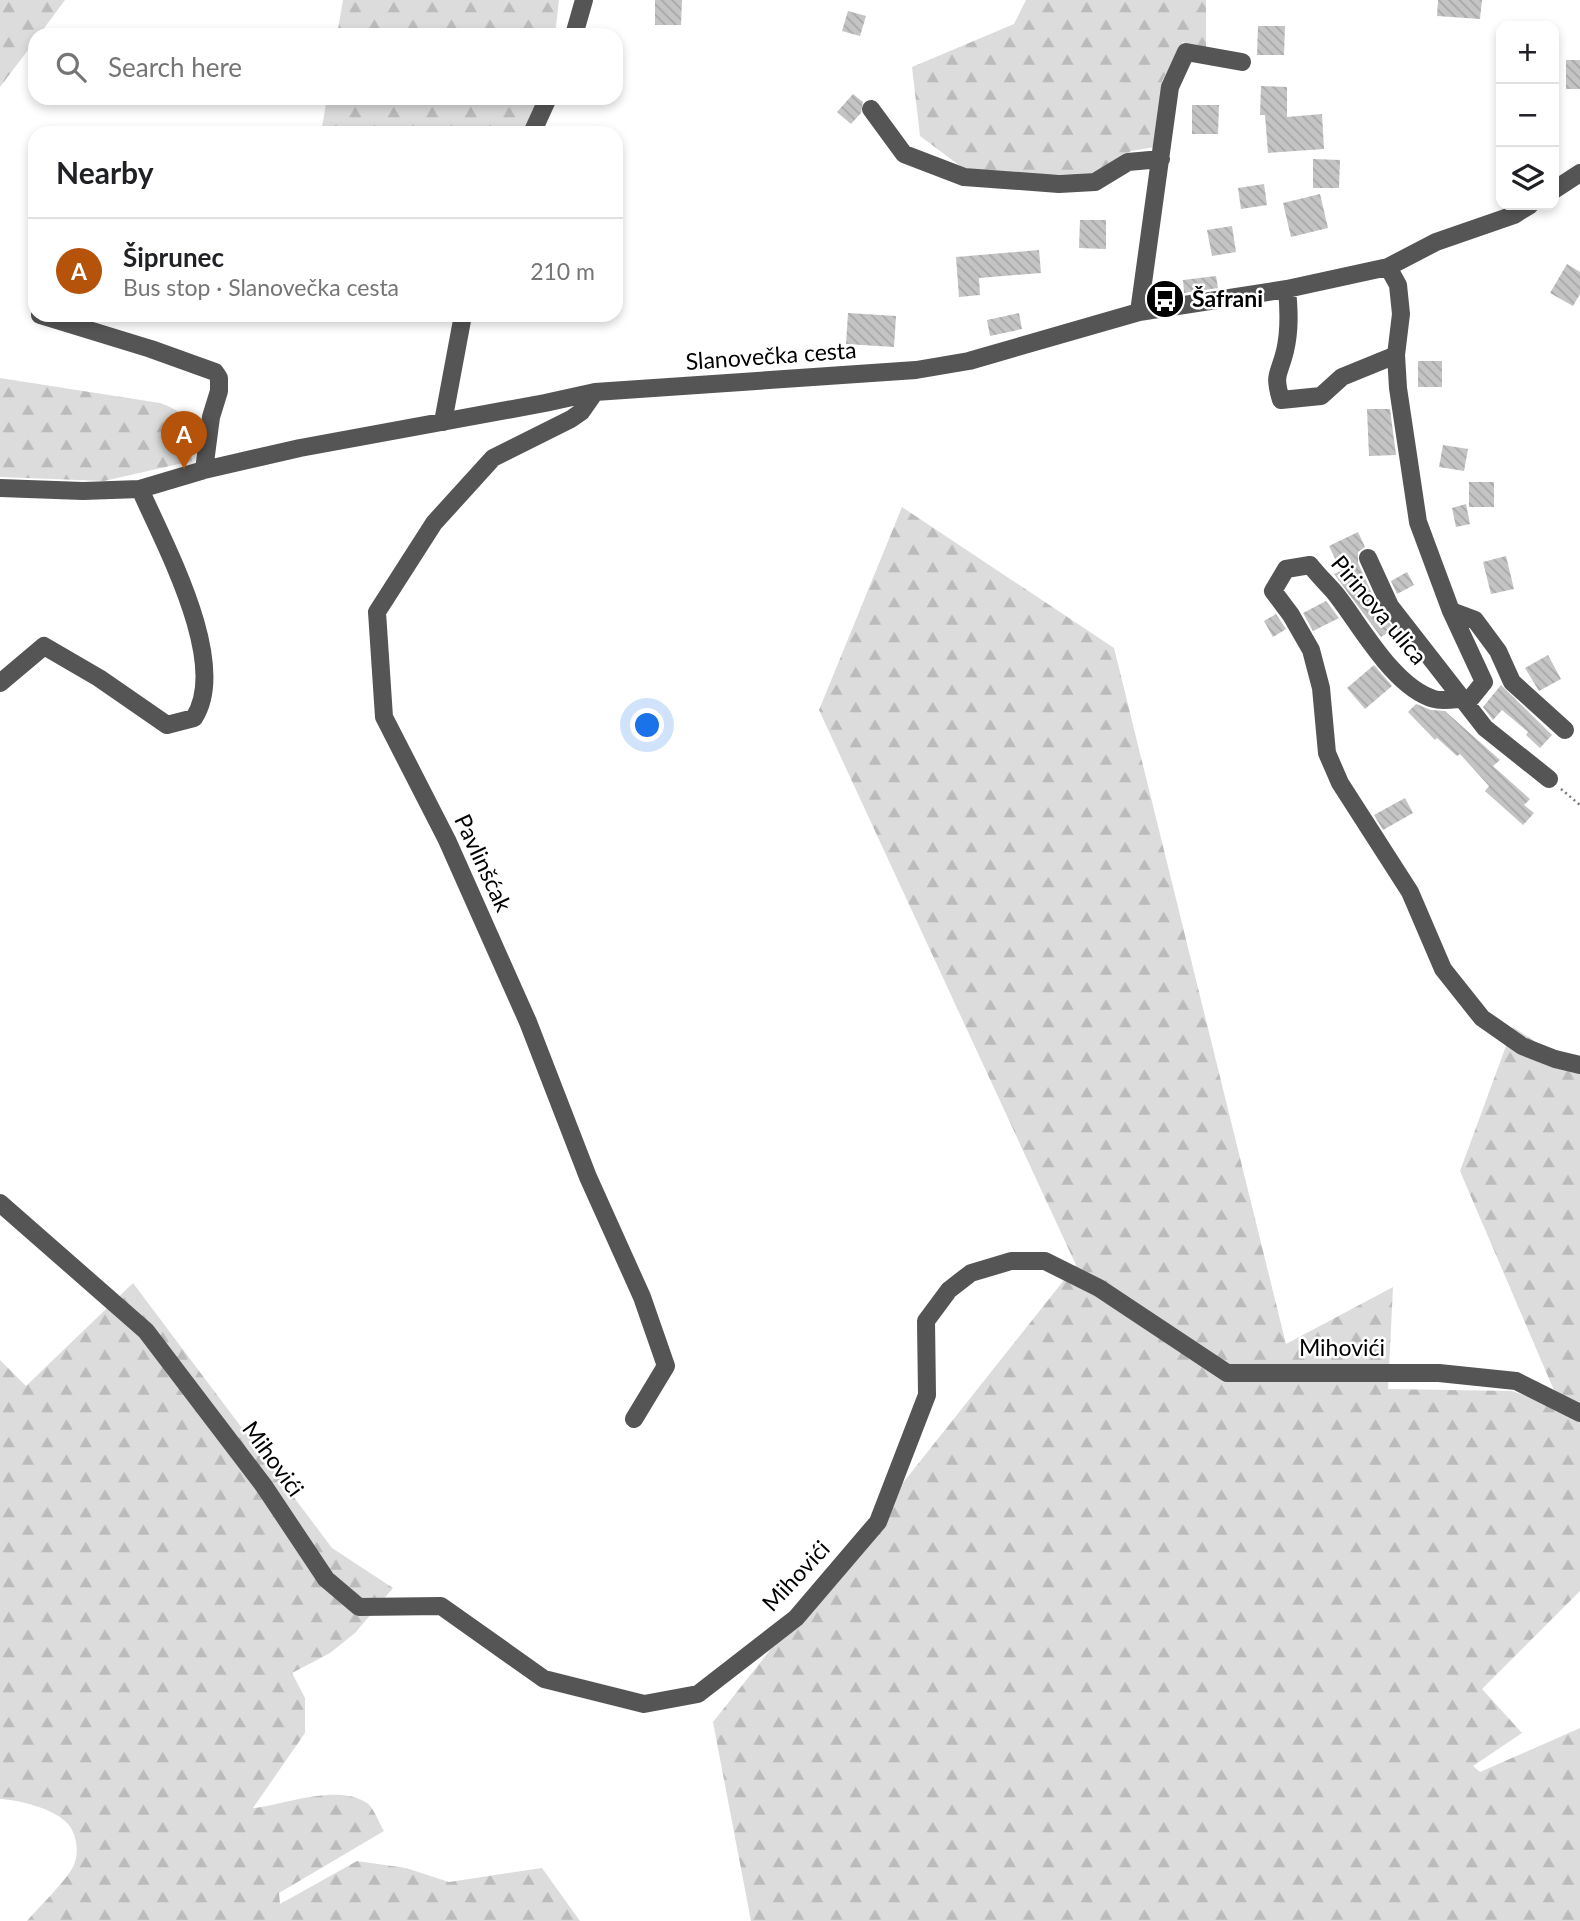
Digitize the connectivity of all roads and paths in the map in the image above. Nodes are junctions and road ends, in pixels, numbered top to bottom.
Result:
1 (584, 0) edge
2 (576, 28) edge
3 (1242, 62) dead end
4 (545, 105) edge
5 (871, 109) dead end
6 (535, 126) edge
7 (1161, 159) junction
8 (1580, 173) edge
9 (1559, 187) edge
10 (1522, 210) edge
11 (1388, 267) junction
12 (1287, 289) junction
13 (1139, 312) junction
14 (63, 322) edge
15 (462, 322) edge
16 (1396, 355) junction
17 (595, 392) junction
18 (443, 422) junction
19 (204, 470) junction
20 (0, 488) edge
21 (140, 489) junction
22 (1368, 558) dead end
23 (1451, 611) junction
24 (0, 683) edge
25 (1461, 698) junction
26 (1565, 730) dead end
27 (1549, 779) joint
28 (1580, 805) edge
29 (1580, 1065) edge
30 (0, 1203) edge
31 (1580, 1413) edge
32 (634, 1419) dead end

1 - 2 street
3 - 7 street
4 - 6 street
5 - 7 street
7 - 13 street
8 - 9 street
10 - 11 street, Slanovečka cesta
11 - 12 street, Slanovečka cesta
11 - 16 street
12 - 13 street, Slanovečka cesta
12 - 16 street
13 - 17 street, Slanovečka cesta
14 - 19 street
15 - 18 street
16 - 23 street
17 - 18 street, Slanovečka cesta
17 - 32 street, Pavlinšćak
18 - 19 street, Slanovečka cesta
19 - 21 street, Slanovečka cesta
20 - 21 street, Slanovečka cesta
21 - 24 street
22 - 25 street
23 - 25 street
23 - 26 street
25 - 27 street
25 - 29 street, Pirinova ulica
27 - 28 path
30 - 31 street, Mihovići

